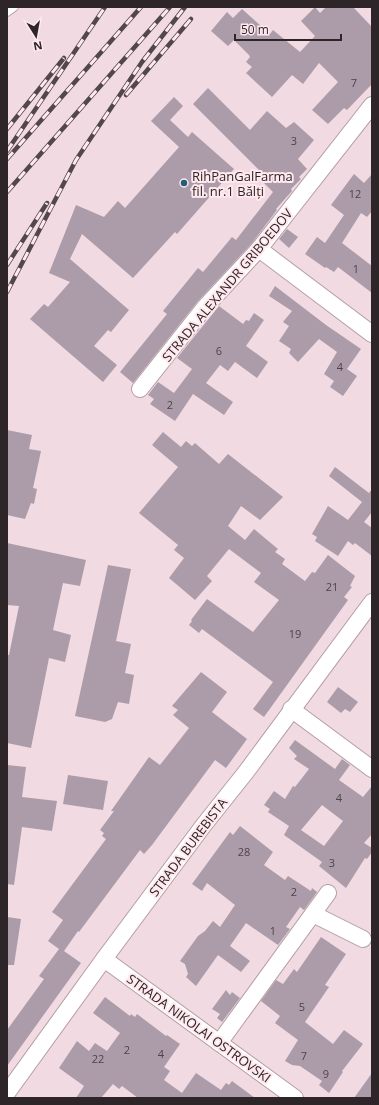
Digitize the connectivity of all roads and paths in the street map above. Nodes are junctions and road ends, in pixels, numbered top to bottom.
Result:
1 (14, 7) edge
2 (7, 12) edge
3 (372, 105) edge
4 (259, 249) junction
5 (372, 334) edge
6 (140, 389) dead end
7 (372, 602) edge
8 (291, 709) junction
9 (372, 769) edge
10 (328, 893) dead end
11 (313, 914) junction
12 (363, 940) dead end
13 (104, 959) junction
14 (219, 1043) junction
15 (7, 1093) edge
16 (295, 1098) edge

1 - 2 lane
3 - 4 street, STRADA ALEXANDR GRIBOEDOV
4 - 5 street
4 - 6 street, STRADA ALEXANDR GRIBOEDOV
7 - 8 street, STRADA BUREBISTA
8 - 9 street
8 - 13 street, STRADA BUREBISTA
10 - 11 street
11 - 12 street
11 - 14 street
13 - 14 street, STRADA NIKOLAI OSTROVSKI
13 - 15 street, STRADA BUREBISTA
14 - 16 street, STRADA NIKOLAI OSTROVSKI

